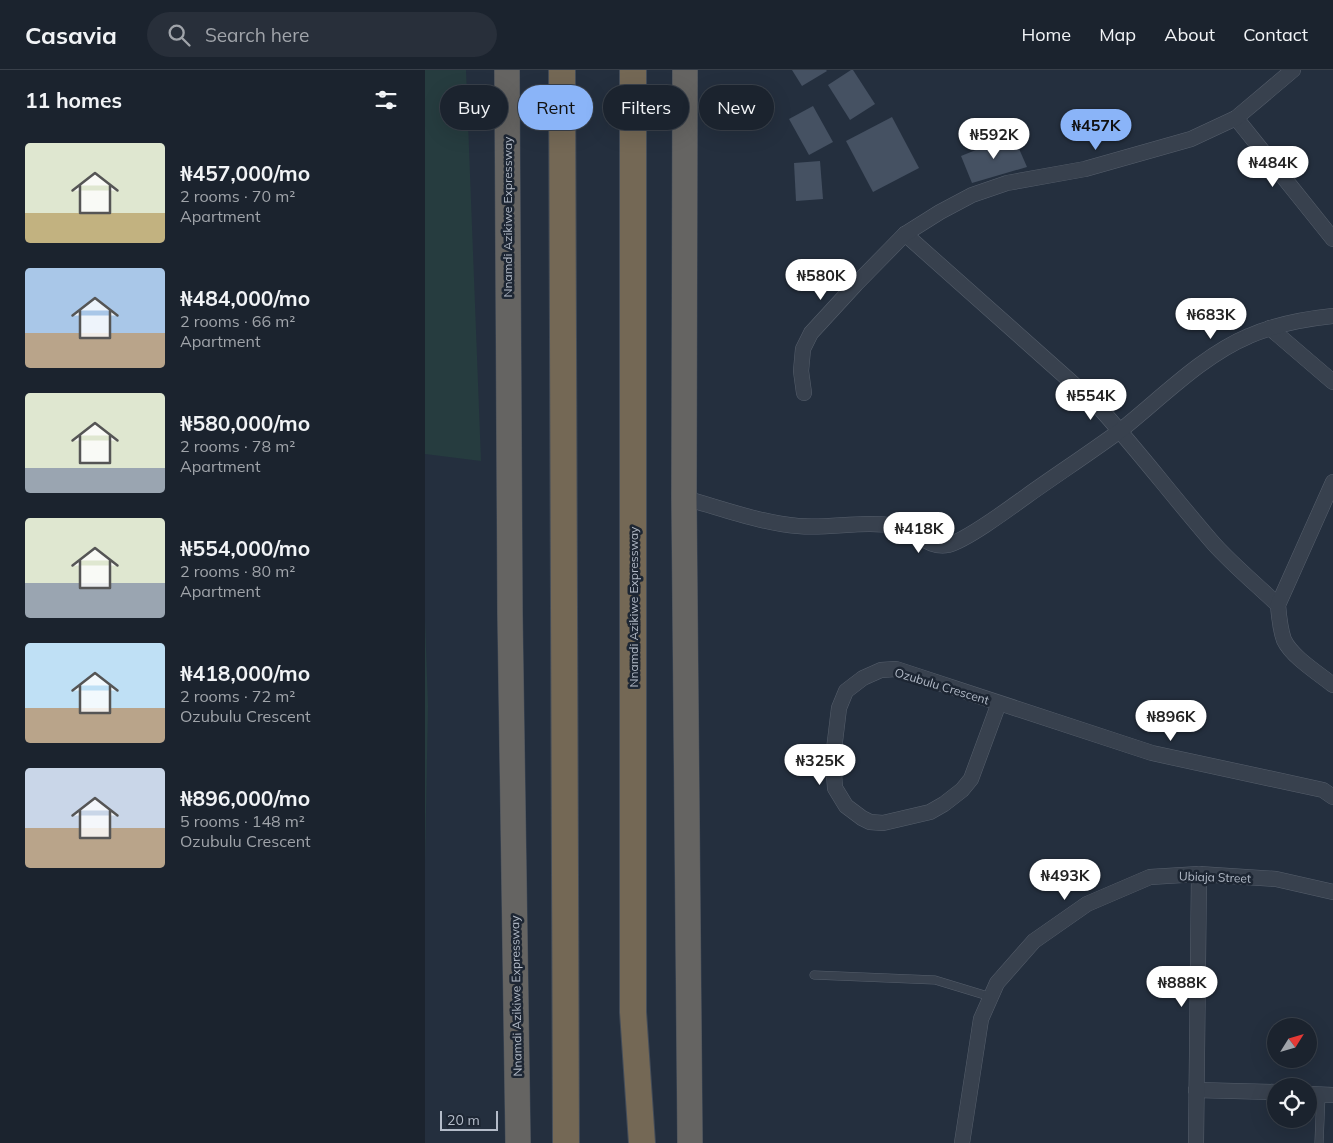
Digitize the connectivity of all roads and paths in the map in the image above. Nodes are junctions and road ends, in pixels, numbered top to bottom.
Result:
1 (507, 70) edge
2 (562, 70) edge
3 (633, 70) edge
4 (685, 70) edge
5 (1293, 70) edge
6 (1235, 118) junction
7 (905, 234) junction
8 (1333, 239) edge
9 (1333, 316) edge
10 (1270, 328) junction
11 (1333, 382) edge
12 (804, 393) dead end
13 (1120, 430) junction
14 (1333, 482) edge
15 (684, 498) junction
16 (1278, 605) junction
17 (1333, 685) edge
18 (999, 703) junction
19 (1333, 797) edge
20 (1199, 874) junction
21 (1333, 892) edge
22 (815, 974) dead end
23 (991, 996) junction
24 (1196, 1090) junction
25 (1267, 1092) edge
26 (1321, 1094) edge
27 (518, 1143) edge
28 (566, 1143) edge
29 (642, 1143) edge
30 (690, 1143) edge
31 (962, 1143) edge
32 (1196, 1143) edge
33 (1319, 1143) edge

1 - 27 highway, Nnamdi Azikiwe Expressway
2 - 28 highway
3 - 29 highway, Nnamdi Azikiwe Expressway
4 - 15 highway
5 - 6 street
6 - 7 street
6 - 8 street
7 - 12 street
7 - 13 street
9 - 10 street
10 - 11 street
10 - 13 street
13 - 15 street
13 - 16 street
14 - 16 street
15 - 30 highway
16 - 17 street
18 - 18 street, Ozubulu Crescent
18 - 19 street, Ozubulu Crescent
20 - 21 street, Ubiaja Street
20 - 23 street, Ubiaja Street
20 - 24 street
22 - 23 lane
23 - 31 street, Ubiaja Street
24 - 25 street
24 - 32 street
26 - 33 lane

